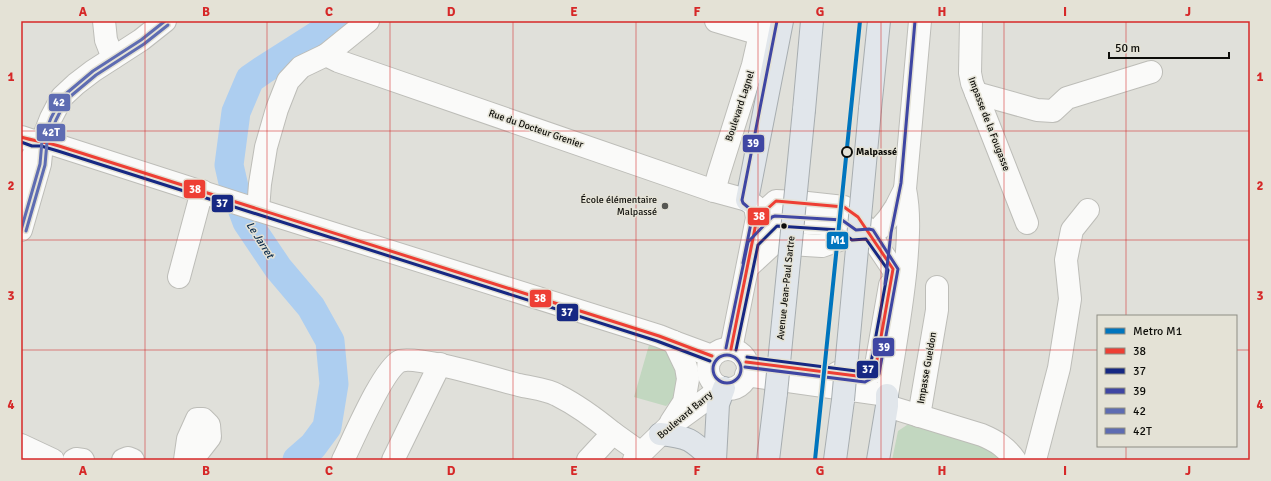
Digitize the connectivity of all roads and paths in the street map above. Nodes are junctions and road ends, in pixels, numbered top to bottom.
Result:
1 (104, 21) edge
2 (165, 21) edge
3 (368, 21) edge
4 (716, 21) edge
5 (782, 21) edge
6 (812, 21) edge
7 (879, 21) edge
8 (920, 21) edge
9 (971, 21) edge
10 (761, 28) edge
11 (326, 55) junction
12 (113, 58) junction
13 (1151, 72) dead end
14 (976, 93) junction
15 (21, 136) edge
16 (42, 141) junction
17 (21, 176) edge
18 (905, 189) junction
19 (714, 191) junction
20 (210, 194) junction
21 (752, 209) junction
22 (258, 210) junction
23 (1088, 210) dead end
24 (1027, 223) dead end
25 (21, 230) edge
26 (862, 234) junction
27 (752, 243) junction
28 (748, 267) junction
29 (893, 269) junction
30 (178, 277) dead end
31 (937, 287) dead end
32 (903, 297) junction
33 (674, 342) junction
34 (440, 364) junction
35 (727, 370) junction
36 (887, 401) junction
37 (684, 402) junction
38 (919, 416) junction
39 (664, 431) junction
40 (613, 433) junction
41 (21, 445) edge
42 (637, 457) edge
43 (53, 460) edge
44 (74, 460) edge
45 (83, 460) edge
46 (123, 460) edge
47 (133, 460) edge
48 (185, 460) edge
49 (192, 460) edge
50 (343, 460) edge
51 (393, 460) edge
52 (588, 460) edge
53 (714, 460) edge
54 (768, 460) edge
55 (835, 460) edge
56 (878, 460) edge
57 (1015, 460) edge
58 (1035, 460) edge

1 - 12 street
2 - 12 street
3 - 11 street
4 - 10 street
5 - 21 highway
6 - 54 highway, Avenue Jean-Paul Sartre, bridge
7 - 55 highway, bridge
8 - 18 street
9 - 14 street, Impasse de la Fougasse
10 - 19 street, Boulevard Lagnel
11 - 19 street, Rue du Docteur Grenier
11 - 22 street
12 - 16 street
13 - 14 street
14 - 24 street, Impasse de la Fougasse
15 - 16 street
16 - 17 street
16 - 20 street
16 - 25 street
18 - 26 street
18 - 29 street
18 - 32 street
19 - 21 street, Rue du Docteur Grenier
20 - 22 street
20 - 30 street
21 - 26 street
21 - 27 street
22 - 33 street
23 - 58 street
26 - 27 street
26 - 28 street
26 - 29 street
27 - 28 street
28 - 35 street
29 - 32 street
29 - 35 street
31 - 38 street, Impasse Gueidon
32 - 36 street
33 - 35 street
33 - 37 street
34 - 40 street
34 - 50 street
34 - 51 street
35 - 36 street, Impasse Gueidon
35 - 37 street, Boulevard Barry
35 - 39 street, Boulevard Barry
35 - 53 highway
36 - 38 street, Impasse Gueidon
36 - 56 highway
37 - 39 street
38 - 57 street
39 - 42 street, Boulevard Barry
39 - 53 highway
40 - 42 street
40 - 52 street
41 - 43 street
44 - 45 street
46 - 47 street
48 - 49 street

